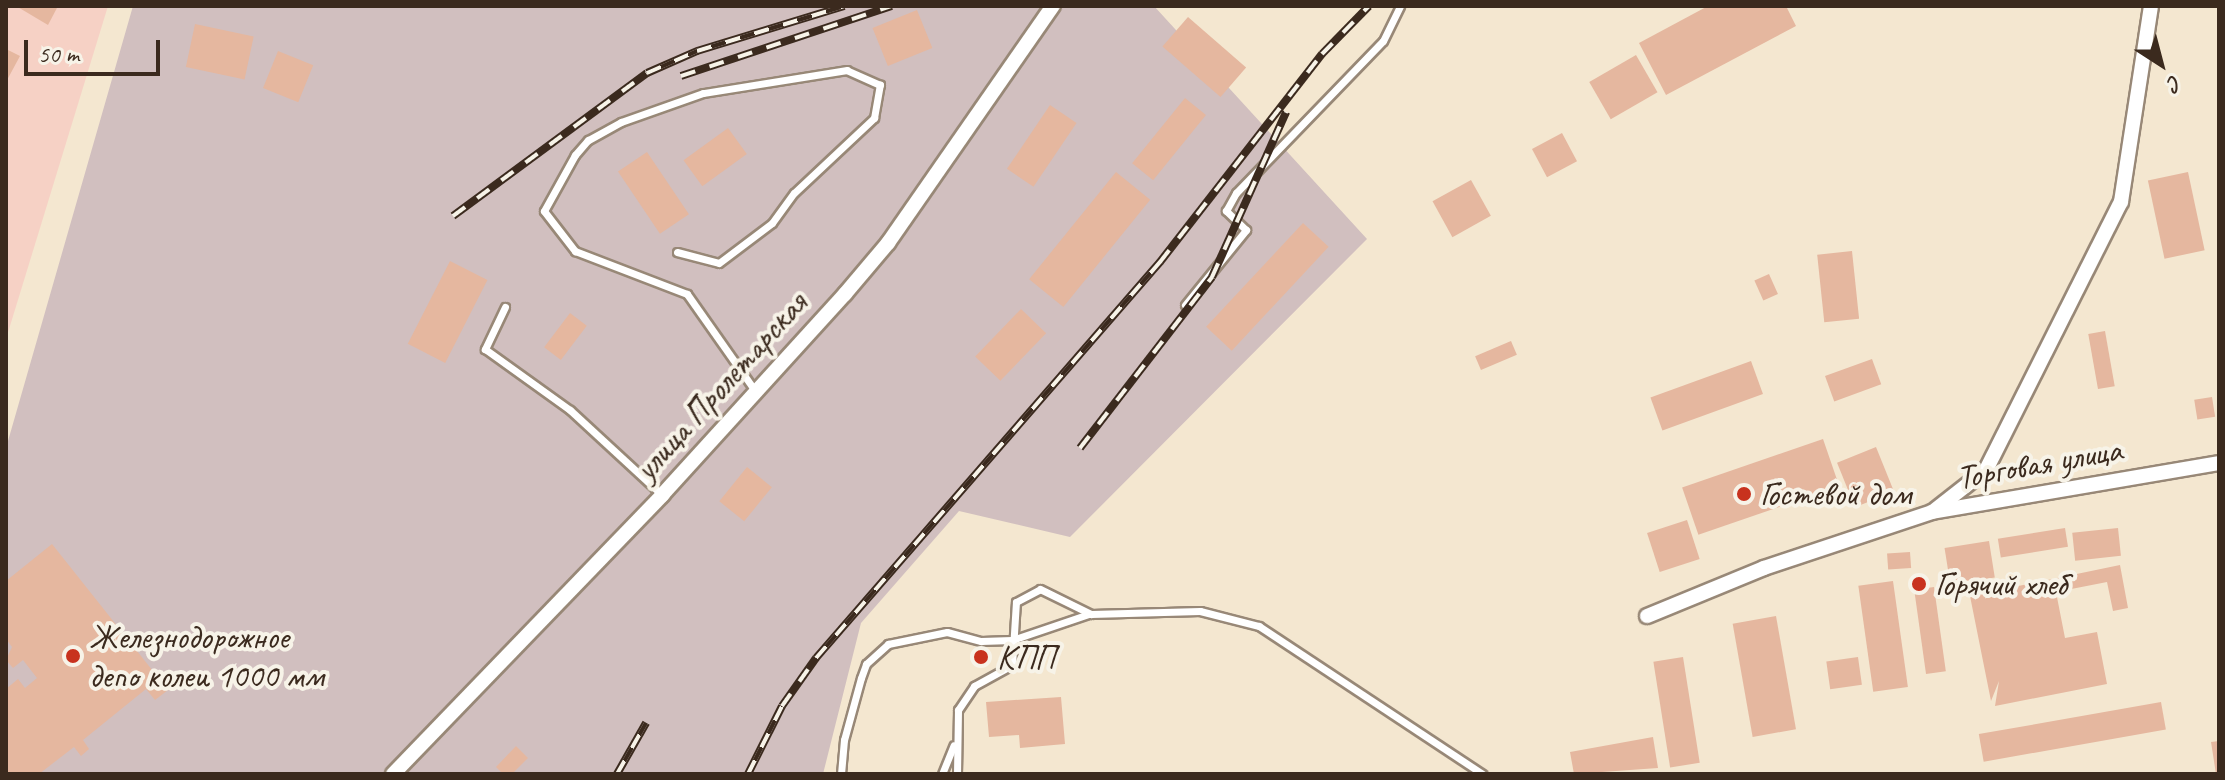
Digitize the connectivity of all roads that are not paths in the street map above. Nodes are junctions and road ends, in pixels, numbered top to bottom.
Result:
1 (1053, 6) edge
2 (1400, 6) edge
3 (2151, 6) edge
4 (677, 252) dead end
5 (1185, 305) dead end
6 (505, 307) dead end
7 (757, 393) junction
8 (2219, 463) edge
9 (662, 495) junction
10 (1932, 512) junction
11 (1091, 614) junction
12 (1647, 616) dead end
13 (1012, 640) junction
14 (955, 743) junction
15 (393, 774) edge
16 (841, 774) edge
17 (942, 774) edge
18 (957, 774) edge
19 (1483, 774) edge

1 - 7 street, улица Пролетарская
2 - 5 lane
3 - 10 street
4 - 7 lane
6 - 9 lane
7 - 9 street, улица Пролетарская
8 - 10 street, Торговая улица
9 - 15 street, улица Пролетарская
10 - 12 street, Торговая улица
11 - 13 lane
11 - 13 lane
11 - 19 lane
13 - 14 lane
13 - 16 lane
14 - 17 lane
14 - 18 lane

